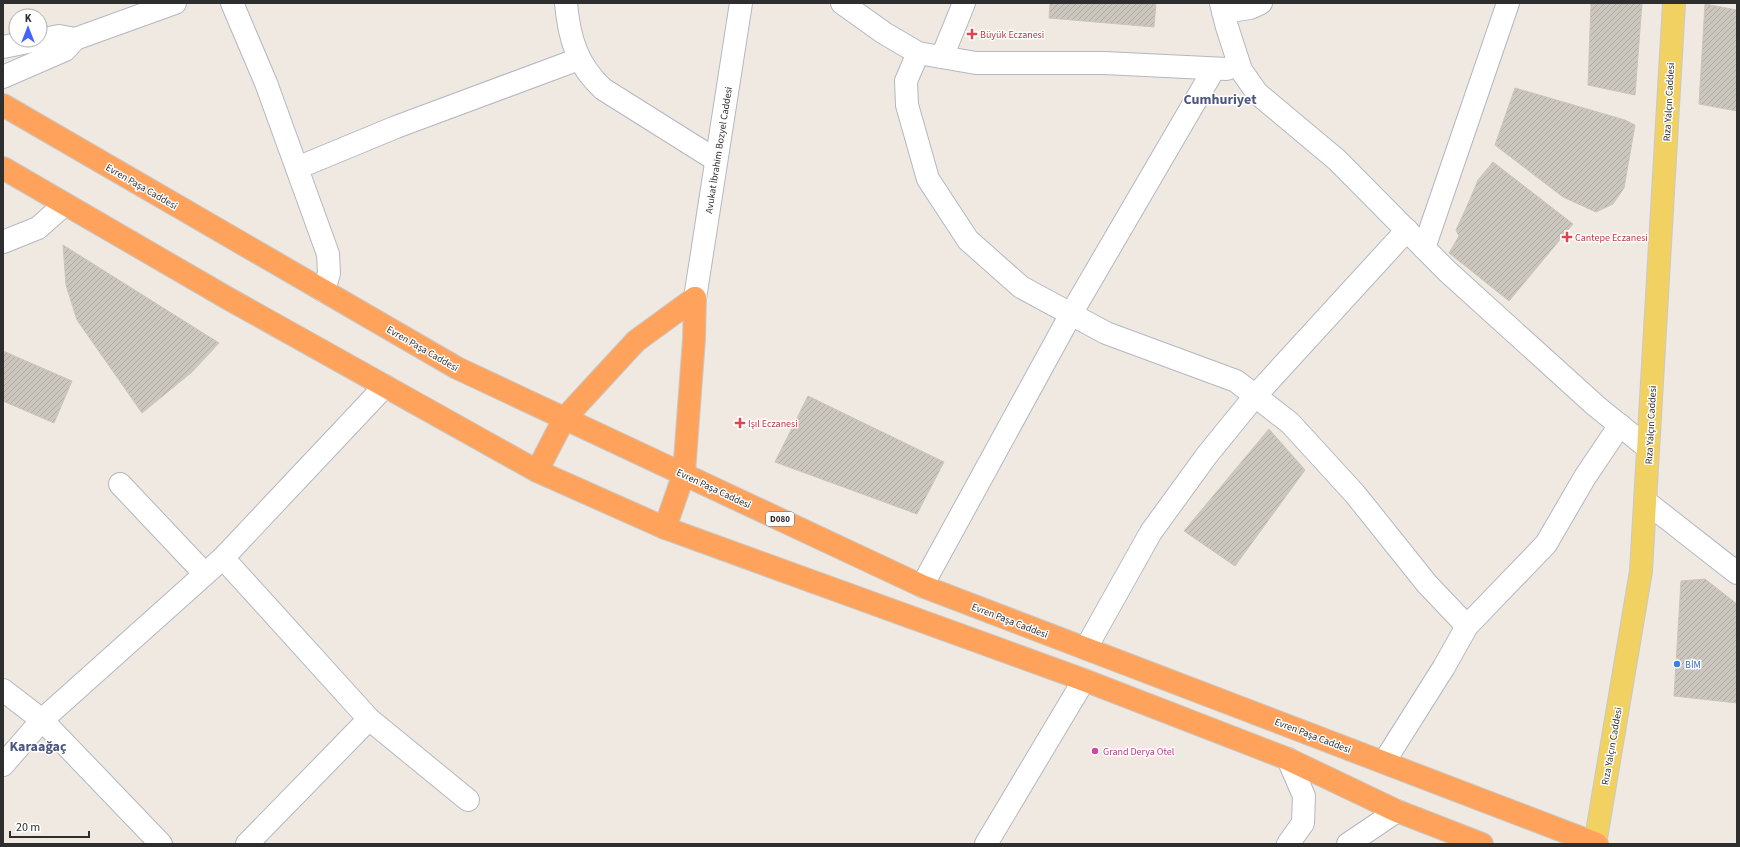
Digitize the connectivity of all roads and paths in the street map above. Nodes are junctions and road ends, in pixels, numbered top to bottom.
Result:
1 (176, 3) edge
2 (232, 3) edge
3 (566, 3) edge
4 (741, 3) edge
5 (842, 3) edge
6 (964, 3) edge
7 (1261, 3) edge
8 (1508, 3) edge
9 (1674, 3) edge
10 (1222, 8) edge
11 (48, 38) edge
12 (75, 39) junction
13 (918, 53) junction
14 (942, 57) junction
15 (579, 60) junction
16 (1214, 69) junction
17 (1241, 70) junction
18 (3, 77) edge
19 (3, 105) edge
20 (716, 160) junction
21 (3, 168) edge
22 (297, 168) junction
23 (64, 205) junction
24 (1407, 230) junction
25 (3, 242) edge
26 (1424, 248) junction
27 (324, 291) junction
28 (695, 298) junction
29 (1071, 314) junction
30 (384, 386) junction
31 (1255, 396) junction
32 (564, 419) junction
33 (1620, 425) junction
34 (1648, 448) junction
35 (537, 471) junction
36 (684, 473) junction
37 (120, 484) dead end
38 (1645, 501) junction
39 (665, 528) junction
40 (223, 558) junction
41 (1737, 573) edge
42 (205, 574) junction
43 (922, 586) junction
44 (1467, 626) junction
45 (1086, 648) junction
46 (1084, 680) junction
47 (3, 690) edge
48 (369, 718) junction
49 (42, 720) junction
50 (1288, 759) junction
51 (1384, 762) junction
52 (3, 765) edge
53 (468, 800) dead end
54 (1398, 811) junction
55 (1596, 843) edge
56 (161, 844) edge
57 (247, 844) edge
58 (986, 844) edge
59 (1288, 844) edge
60 (1348, 844) edge
61 (1482, 844) edge

1 - 12 street
2 - 22 street
3 - 15 street
4 - 20 street, Avukat İbrahim Bozyel Caddesi
5 - 13 street
6 - 14 street
7 - 10 street
8 - 26 street
9 - 34 main road, Rıza Yalçın Caddesi
10 - 17 street
11 - 12 street
12 - 18 street
13 - 14 street
13 - 29 street
14 - 16 street
15 - 20 street
15 - 22 street
16 - 17 street
16 - 29 street
17 - 24 street
19 - 27 highway, Evren Paşa Caddesi / D080
20 - 28 street, Avukat İbrahim Bozyel Caddesi
21 - 23 highway
22 - 27 street
23 - 25 street
23 - 30 highway
24 - 26 street
24 - 31 street
26 - 33 street
27 - 32 highway, Evren Paşa Caddesi / D080
28 - 32 highway
28 - 36 highway
29 - 31 street
29 - 43 street
30 - 35 highway
30 - 40 street
31 - 44 street
31 - 45 street
32 - 35 highway
32 - 36 highway, Evren Paşa Caddesi / D080
33 - 34 street
33 - 44 street
34 - 38 main road, Rıza Yalçın Caddesi
35 - 39 highway
36 - 39 highway
36 - 43 highway, Evren Paşa Caddesi / D080
37 - 42 street
38 - 41 street
38 - 55 main road, Rıza Yalçın Caddesi
39 - 46 highway
40 - 42 street
40 - 48 street
42 - 49 street
43 - 45 highway, Evren Paşa Caddesi / D080
44 - 51 street
45 - 51 highway, Evren Paşa Caddesi / D080
46 - 50 highway
46 - 58 street
47 - 49 street
48 - 53 street
48 - 57 street
49 - 52 street
49 - 56 street
50 - 54 highway
50 - 59 street
51 - 55 highway, Evren Paşa Caddesi / D080
54 - 60 street
54 - 61 highway

